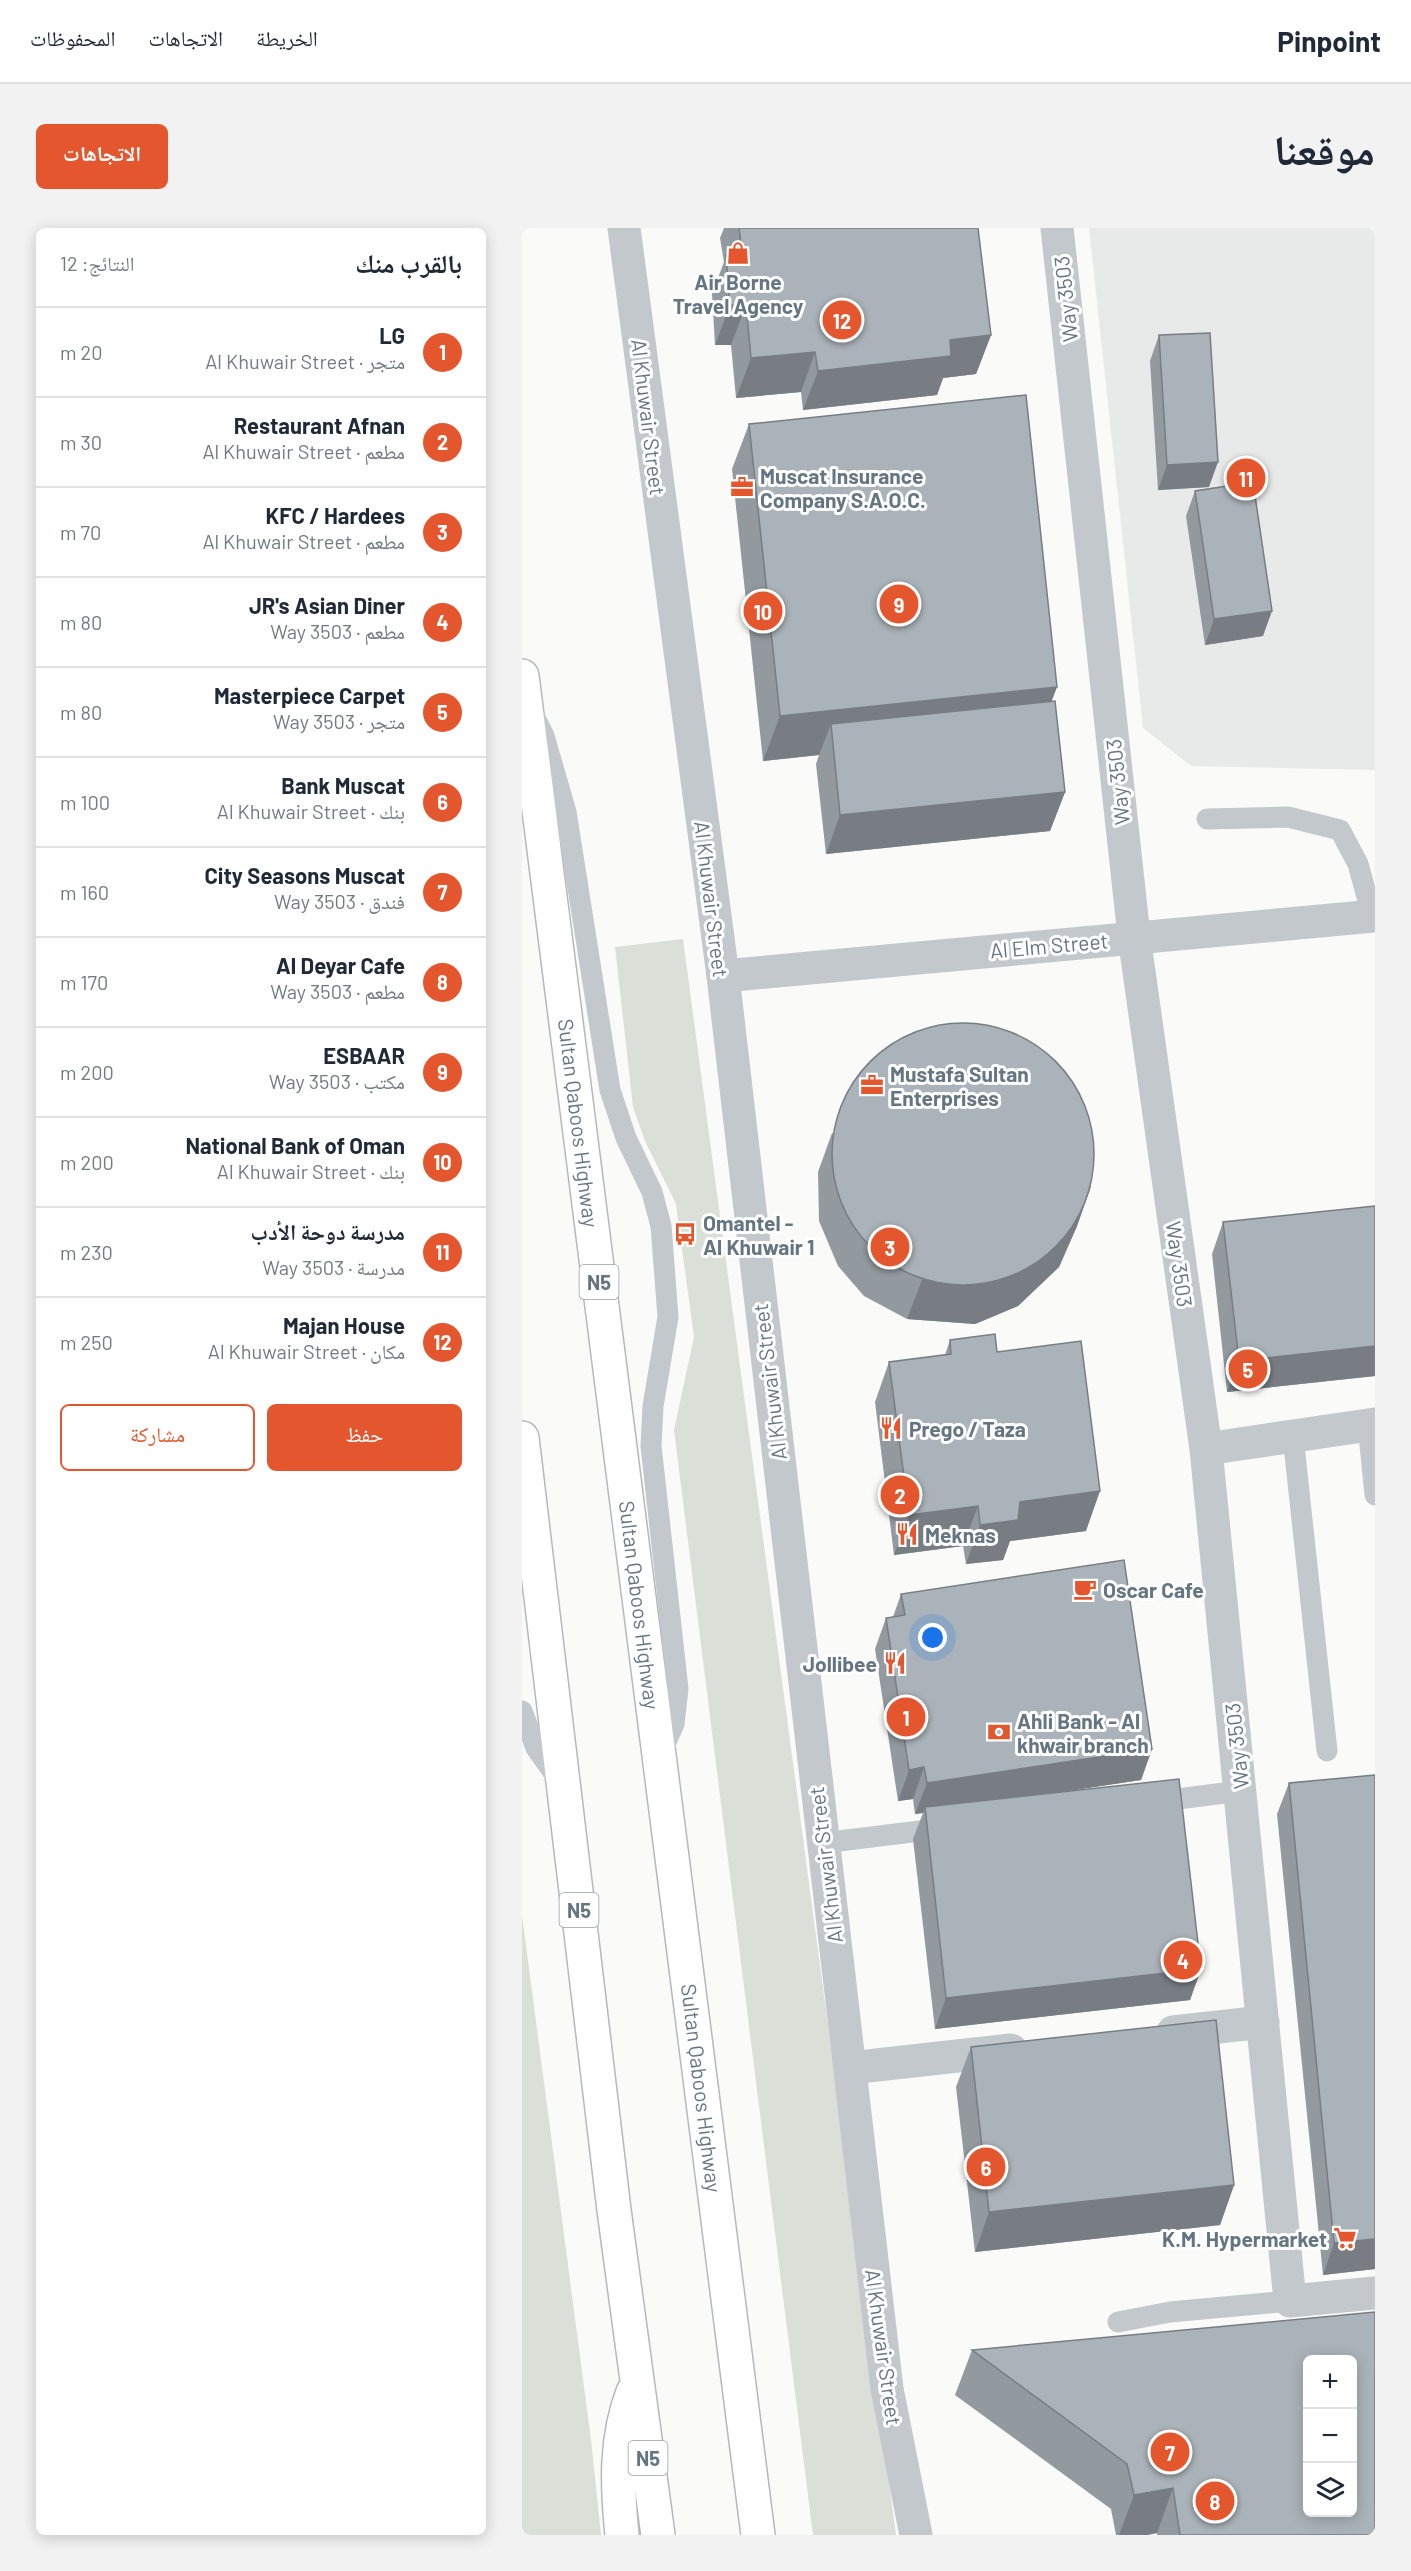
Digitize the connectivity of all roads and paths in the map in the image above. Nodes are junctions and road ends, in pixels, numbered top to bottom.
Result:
1 (624, 228) edge
2 (1057, 228) edge
3 (523, 687) edge
4 (1207, 819) dead end
5 (1373, 916) edge
6 (1134, 936) junction
7 (723, 976) junction
8 (1371, 1425) edge
9 (1293, 1436) junction
10 (522, 1438) edge
11 (1206, 1449) junction
12 (1375, 1495) edge
13 (522, 1711) edge
14 (1327, 1751) dead end
15 (659, 1756) junction
16 (564, 1787) junction
17 (1240, 1791) junction
18 (1136, 1804) edge
19 (962, 1826) edge
20 (823, 1844) junction
21 (1263, 2022) junction
22 (1145, 2035) edge
23 (1039, 2047) edge
24 (850, 2068) junction
25 (1375, 2293) edge
26 (1290, 2301) junction
27 (1118, 2322) dead end
28 (637, 2382) junction
29 (622, 2535) edge
30 (658, 2535) edge
31 (758, 2535) edge
32 (916, 2535) edge

1 - 7 street, Al Khuwair Street
2 - 6 street, Way 3503
3 - 15 highway, Sultan Qaboos Highway / N5
3 - 15 lane
4 - 5 lane
5 - 6 street, Al Elm Street
6 - 7 street, Al Elm Street
6 - 11 street, Way 3503
7 - 20 street, Al Khuwair Street
8 - 9 street
8 - 12 lane
9 - 11 street
9 - 14 lane
10 - 16 highway, N5
11 - 17 street, Way 3503
13 - 16 lane
15 - 31 highway, Sultan Qaboos Highway / N5
16 - 28 highway, N5
17 - 18 lane
17 - 21 street, Way 3503
19 - 20 lane
20 - 24 street, Al Khuwair Street
21 - 22 street
21 - 26 street, Way 3503
23 - 24 street
24 - 32 street, Al Khuwair Street
25 - 26 street
26 - 27 lane
28 - 29 highway
28 - 30 highway, N5

